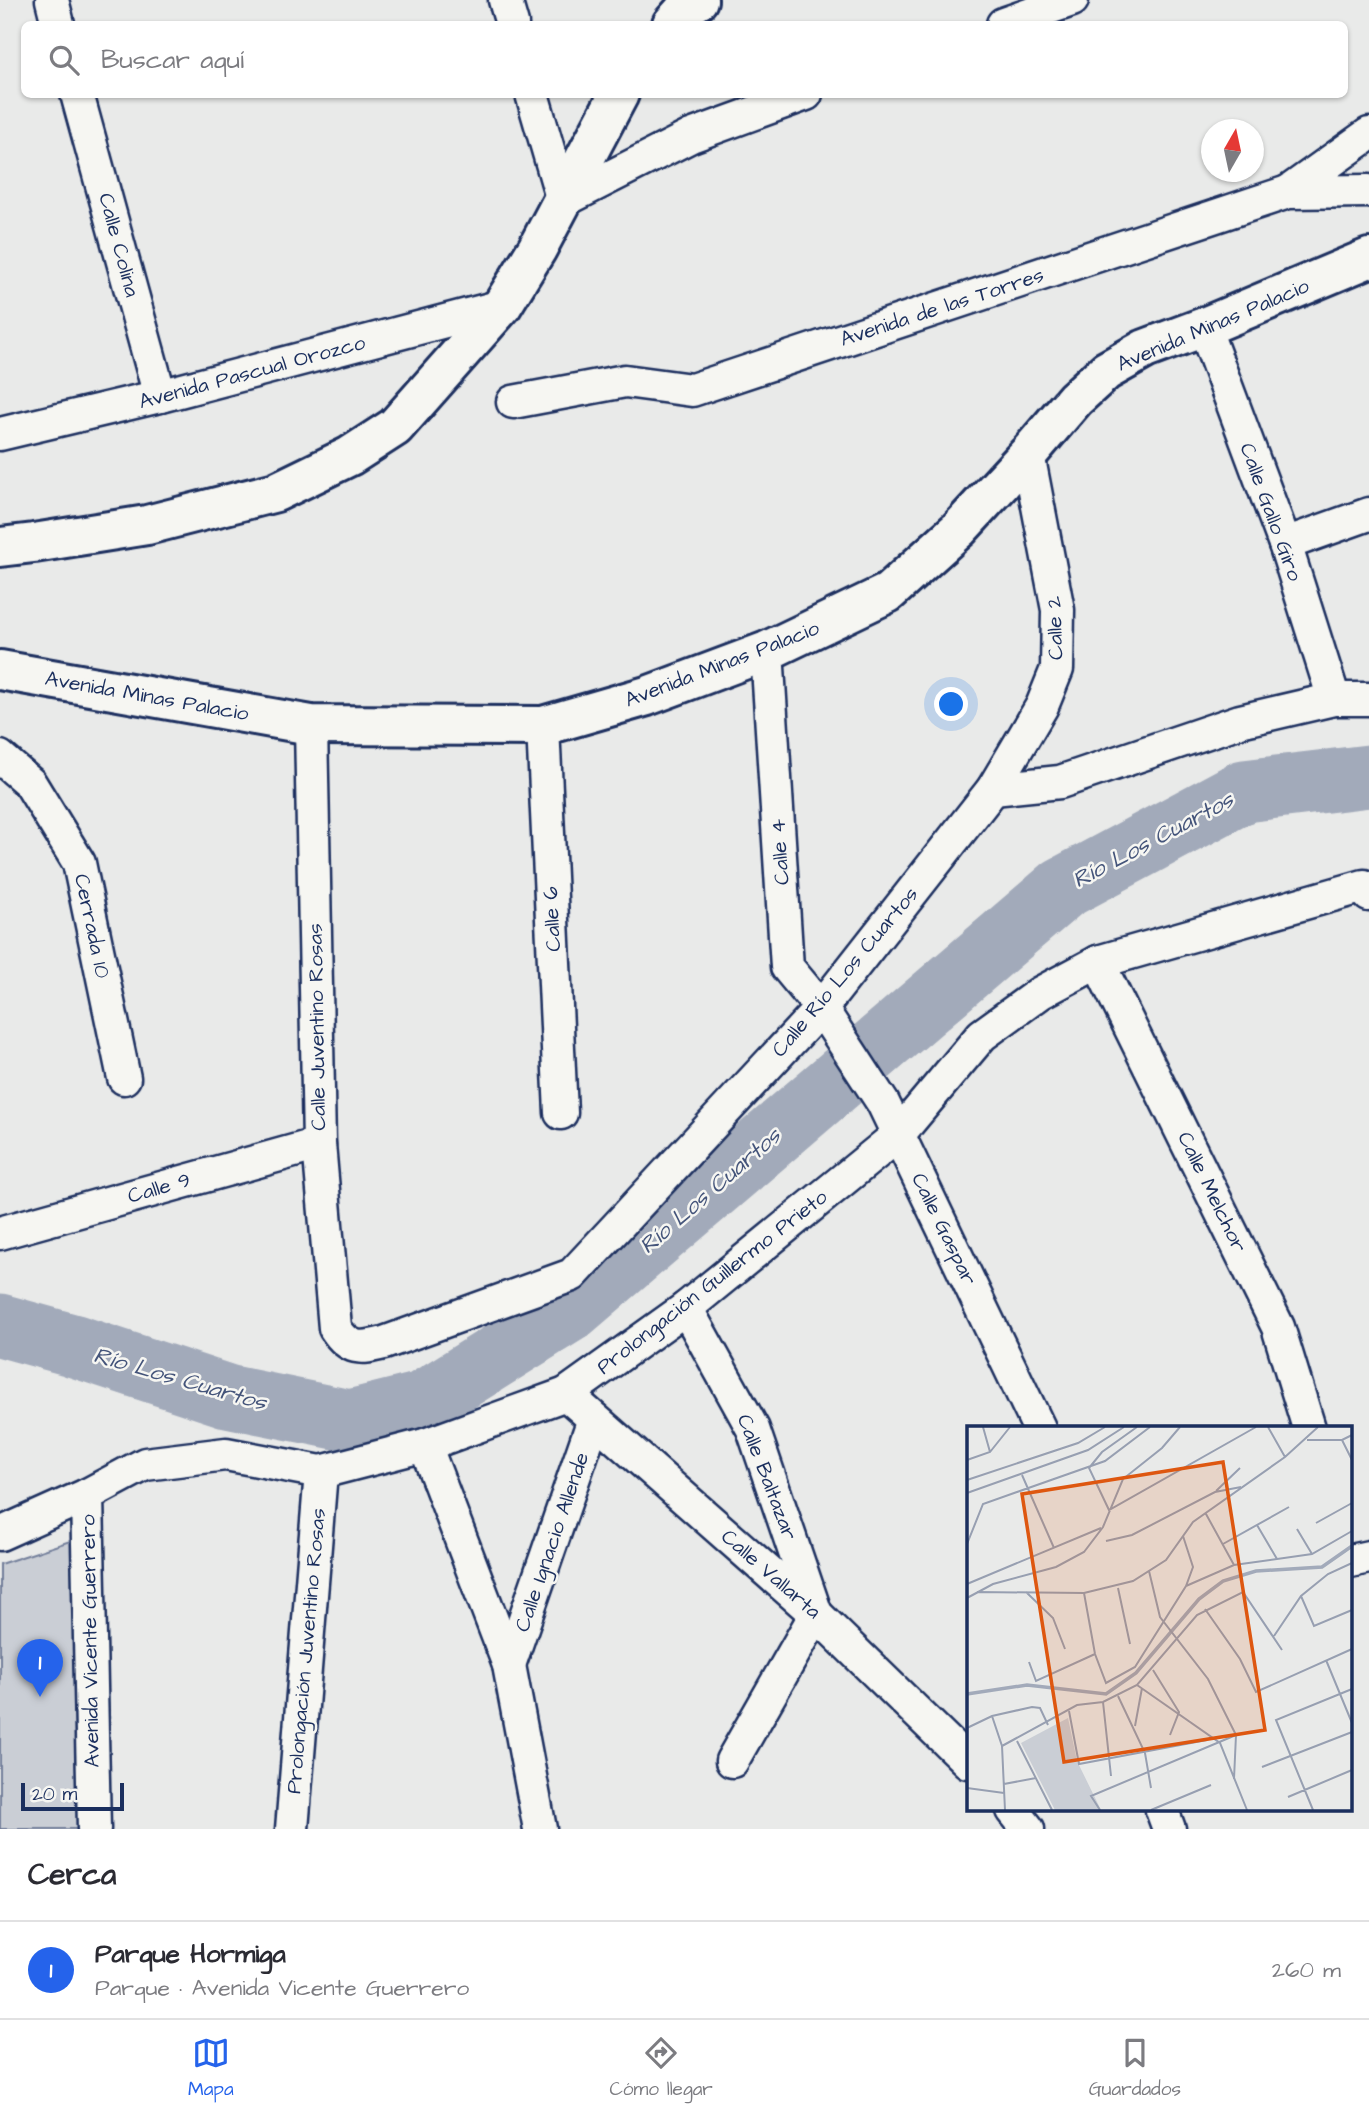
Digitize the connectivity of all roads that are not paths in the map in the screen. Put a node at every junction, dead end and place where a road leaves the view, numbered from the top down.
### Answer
1 (52, 0) edge
2 (505, 0) edge
3 (698, 0) edge
4 (1072, 0) edge
5 (57, 21) edge
6 (511, 21) edge
7 (675, 21) edge
8 (1012, 21) edge
9 (78, 98) edge
10 (533, 98) edge
11 (617, 98) edge
12 (795, 98) edge
13 (1369, 134) edge
14 (1369, 191) edge
15 (1287, 192) junction
16 (563, 201) junction
17 (1369, 258) edge
18 (502, 306) junction
19 (1204, 327) junction
20 (160, 397) junction
21 (513, 402) dead end
22 (0, 434) edge
23 (1028, 454) junction
24 (1369, 514) edge
25 (1285, 544) junction
26 (0, 547) edge
27 (766, 651) junction
28 (0, 670) edge
29 (1334, 699) junction
30 (1369, 699) edge
31 (312, 725) junction
32 (543, 726) junction
33 (0, 758) edge
34 (993, 789) junction
35 (1367, 890) edge
36 (1098, 962) junction
37 (821, 1008) junction
38 (838, 1036) joint
39 (124, 1078) dead end
40 (561, 1113) dead end
41 (898, 1135) junction
42 (319, 1143) junction
43 (0, 1233) edge
44 (686, 1308) junction
45 (335, 1328) joint
46 (566, 1394) junction
47 (594, 1419) junction
48 (1038, 1426) edge
49 (1308, 1426) edge
50 (425, 1445) junction
51 (321, 1472) junction
52 (86, 1495) junction
53 (0, 1534) edge
54 (816, 1614) junction
55 (509, 1665) junction
56 (732, 1760) dead end
57 (967, 1761) edge
58 (1015, 1812) edge
59 (1163, 1812) edge
60 (94, 1829) edge
61 (292, 1829) edge
62 (540, 1829) edge
63 (1028, 1829) edge
64 (1169, 1829) edge

1 - 5 street
2 - 6 street
3 - 7 main road
4 - 8 street
9 - 20 street, Calle Colina
10 - 16 street
11 - 16 main road
12 - 16 street
13 - 15 street
14 - 15 street, Avenida de las Torres
15 - 21 street, Avenida de las Torres
16 - 18 main road
17 - 19 main road, Avenida Minas Palacio
18 - 20 street, Avenida Pascual Orozco
18 - 26 main road
19 - 23 main road, Avenida Minas Palacio
19 - 25 street, Calle Gallo Giro
20 - 22 street, Avenida Pascual Orozco
23 - 27 main road, Avenida Minas Palacio
23 - 34 street, Calle 2
24 - 25 street
25 - 29 street, Calle Gallo Giro
27 - 32 main road, Avenida Minas Palacio
27 - 37 street, Calle 4
28 - 31 main road, Avenida Minas Palacio
29 - 30 street
29 - 34 street
31 - 32 main road, Avenida Minas Palacio
31 - 42 street, Calle Juventino Rosas
32 - 40 street, Calle 6
33 - 39 street, Cerrada 10
34 - 37 street, Calle Río Los Cuartos
35 - 36 street, Prolongación Guillermo Prieto
36 - 41 street, Prolongación Guillermo Prieto
36 - 49 street, Calle Melchor
37 - 38 street, Calle 4
37 - 45 street, Calle Río Los Cuartos
38 - 41 street, Calle Gaspar
41 - 44 street, Prolongación Guillermo Prieto
41 - 48 street, Calle Gaspar
42 - 43 street, Calle 9
42 - 45 street, Calle Juventino Rosas
44 - 46 street, Prolongación Guillermo Prieto
44 - 54 street, Calle Baltazar
46 - 47 street, Calle Vallarta
46 - 50 street, Prolongación Guillermo Prieto
47 - 54 street, Calle Vallarta
47 - 55 street, Calle Ignacio Allende
50 - 51 street, Prolongación Guillermo Prieto
50 - 55 street, Calle Ignacio Allende
51 - 52 street, Prolongación Guillermo Prieto
51 - 61 street, Prolongación Juventino Rosas
52 - 53 street, Prolongación Guillermo Prieto
52 - 60 street, Avenida Vicente Guerrero
54 - 56 street
54 - 57 street, Calle Vallarta
55 - 62 street, Calle Ignacio Allende
58 - 63 street
59 - 64 street

